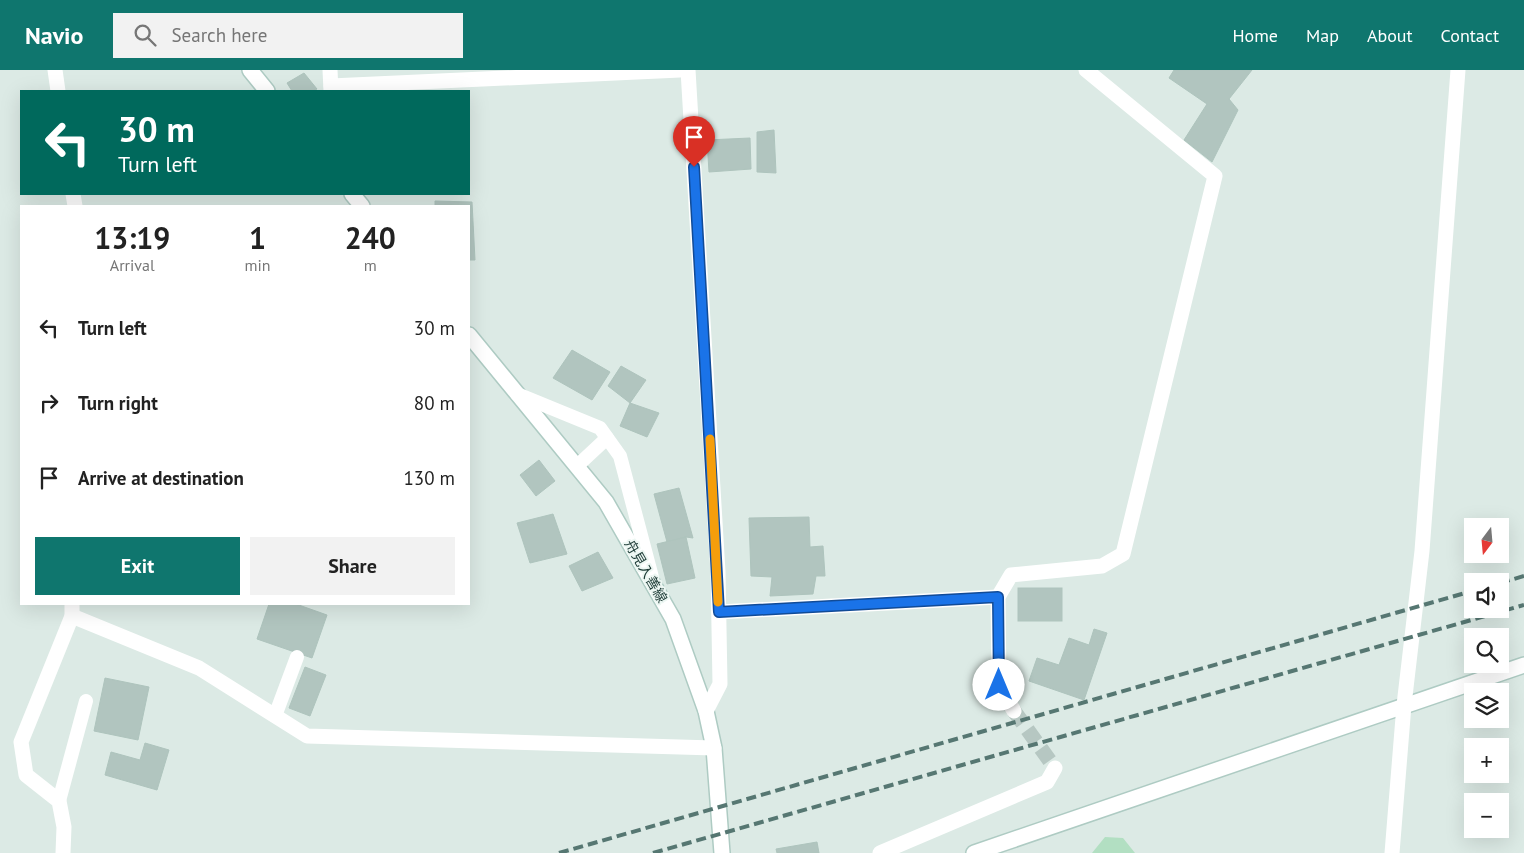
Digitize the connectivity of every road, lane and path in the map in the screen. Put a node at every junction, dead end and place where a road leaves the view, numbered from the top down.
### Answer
1 (56, 70) edge
2 (250, 70) edge
3 (330, 70) edge
4 (680, 70) edge
5 (688, 70) edge
6 (1086, 70) edge
7 (1458, 70) edge
8 (331, 88) edge
9 (58, 90) edge
10 (266, 90) edge
11 (353, 195) edge
12 (361, 205) edge
13 (470, 336) edge
14 (517, 394) junction
15 (607, 438) junction
16 (577, 466) junction
17 (655, 588) junction
18 (998, 597) junction
19 (72, 610) edge
20 (719, 612) junction
21 (297, 657) dead end
22 (1524, 665) edge
23 (86, 701) dead end
24 (1404, 705) junction
25 (706, 711) junction
26 (1014, 711) tunnel mouth
27 (276, 716) junction
28 (714, 748) junction
29 (1055, 768) dead end
30 (59, 801) junction
31 (63, 853) edge
32 (722, 853) edge
33 (880, 853) edge
34 (974, 853) edge
35 (1392, 853) edge

1 - 9 street
2 - 10 street
3 - 8 street
4 - 8 street
5 - 20 street
6 - 18 street
7 - 24 street
11 - 12 street
13 - 14 street, 舟見入善線
14 - 15 lane
14 - 16 street, 舟見入善線
15 - 16 lane
15 - 17 lane
16 - 17 street, 舟見入善線
17 - 25 street, 舟見入善線
18 - 20 street
18 - 26 street
19 - 27 street
19 - 30 street
20 - 25 street
21 - 27 lane
22 - 24 street
23 - 30 lane
24 - 34 street
24 - 35 street
25 - 28 street, 舟見入善線
27 - 28 street
28 - 32 street, 舟見入善線
29 - 33 street
30 - 31 street

